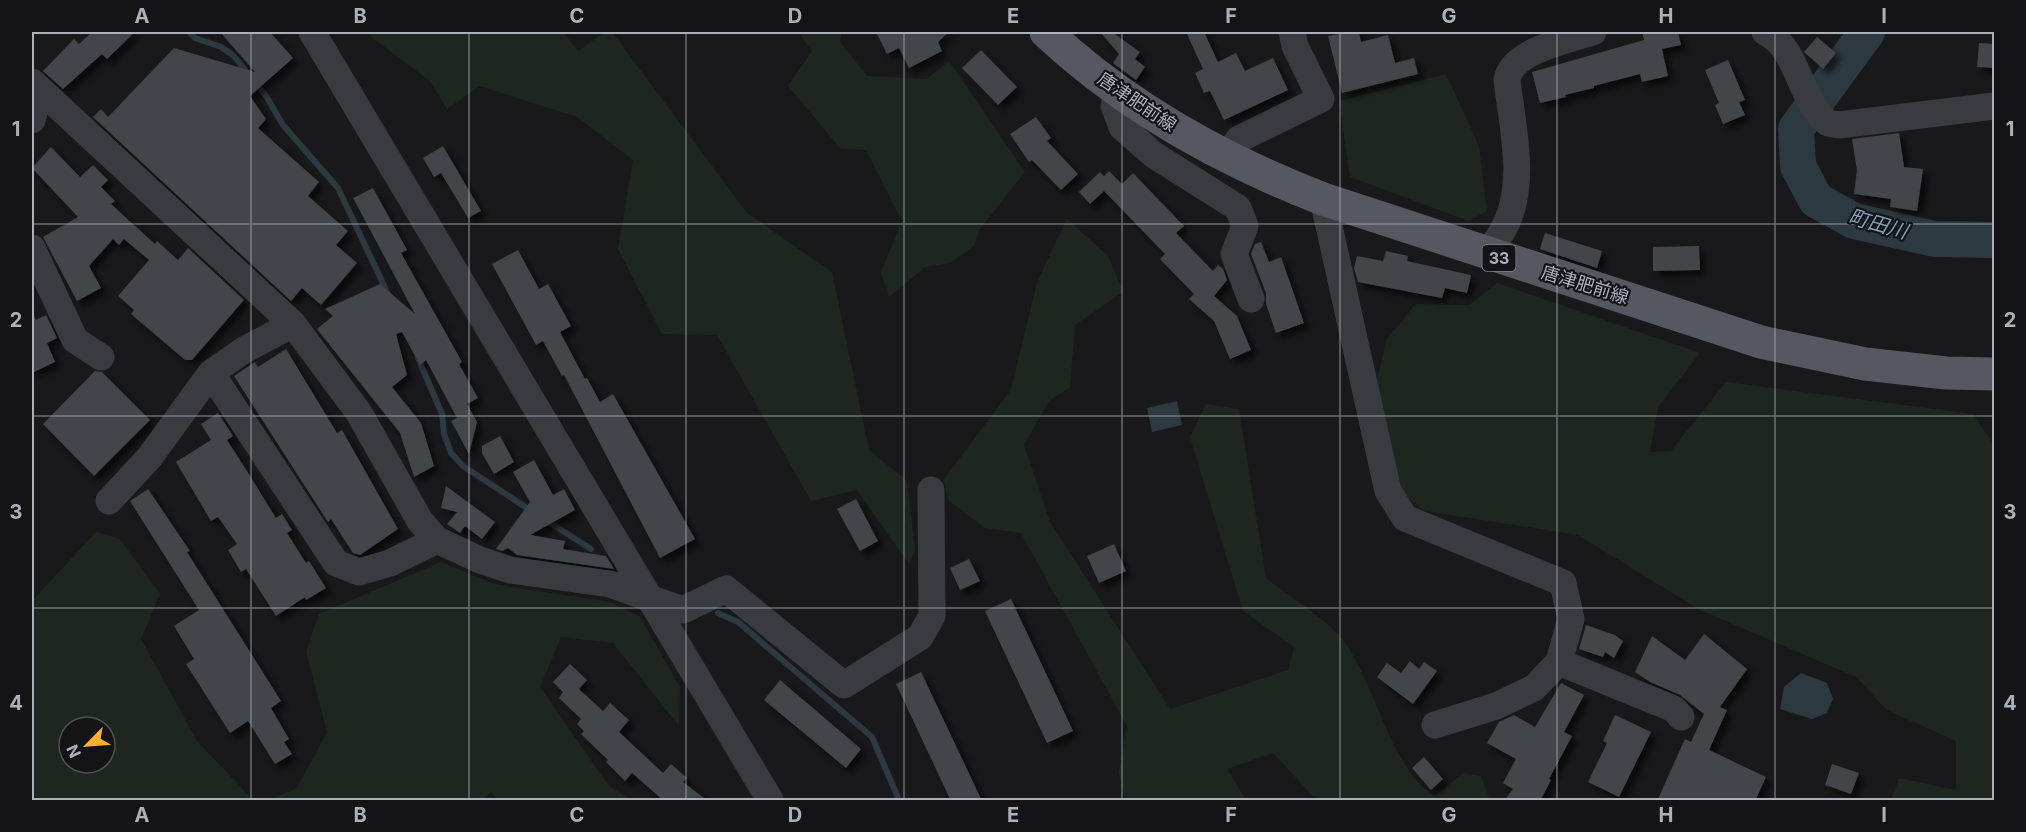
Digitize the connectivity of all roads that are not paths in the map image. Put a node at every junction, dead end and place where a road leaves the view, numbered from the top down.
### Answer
1 (312, 32) edge
2 (1046, 32) edge
3 (1293, 32) edge
4 (1593, 32) edge
5 (1765, 32) edge
6 (36, 86) edge
7 (1118, 91) junction
8 (1995, 106) edge
9 (32, 120) edge
10 (1226, 157) junction
11 (1323, 199) junction
12 (32, 248) edge
13 (1488, 254) junction
14 (1251, 300) dead end
15 (293, 324) junction
16 (101, 357) dead end
17 (211, 373) junction
18 (1995, 374) edge
19 (931, 490) dead end
20 (109, 501) dead end
21 (437, 540) junction
22 (650, 599) junction
23 (1559, 662) junction
24 (1682, 717) dead end
25 (1435, 725) dead end
26 (770, 801) edge

1 - 22 street
2 - 7 main road, 唐津肥前線 / 33
3 - 10 street
4 - 13 street
5 - 8 street
6 - 9 street
6 - 15 street
7 - 10 main road, 唐津肥前線 / 33
7 - 14 street
10 - 11 main road, 唐津肥前線 / 33
11 - 13 main road, 唐津肥前線 / 33
11 - 23 street
12 - 16 street
13 - 18 main road, 唐津肥前線 / 33
15 - 17 street
15 - 21 street
17 - 20 street
17 - 21 street
19 - 22 street
21 - 22 street
22 - 26 street
23 - 24 street
23 - 25 street

